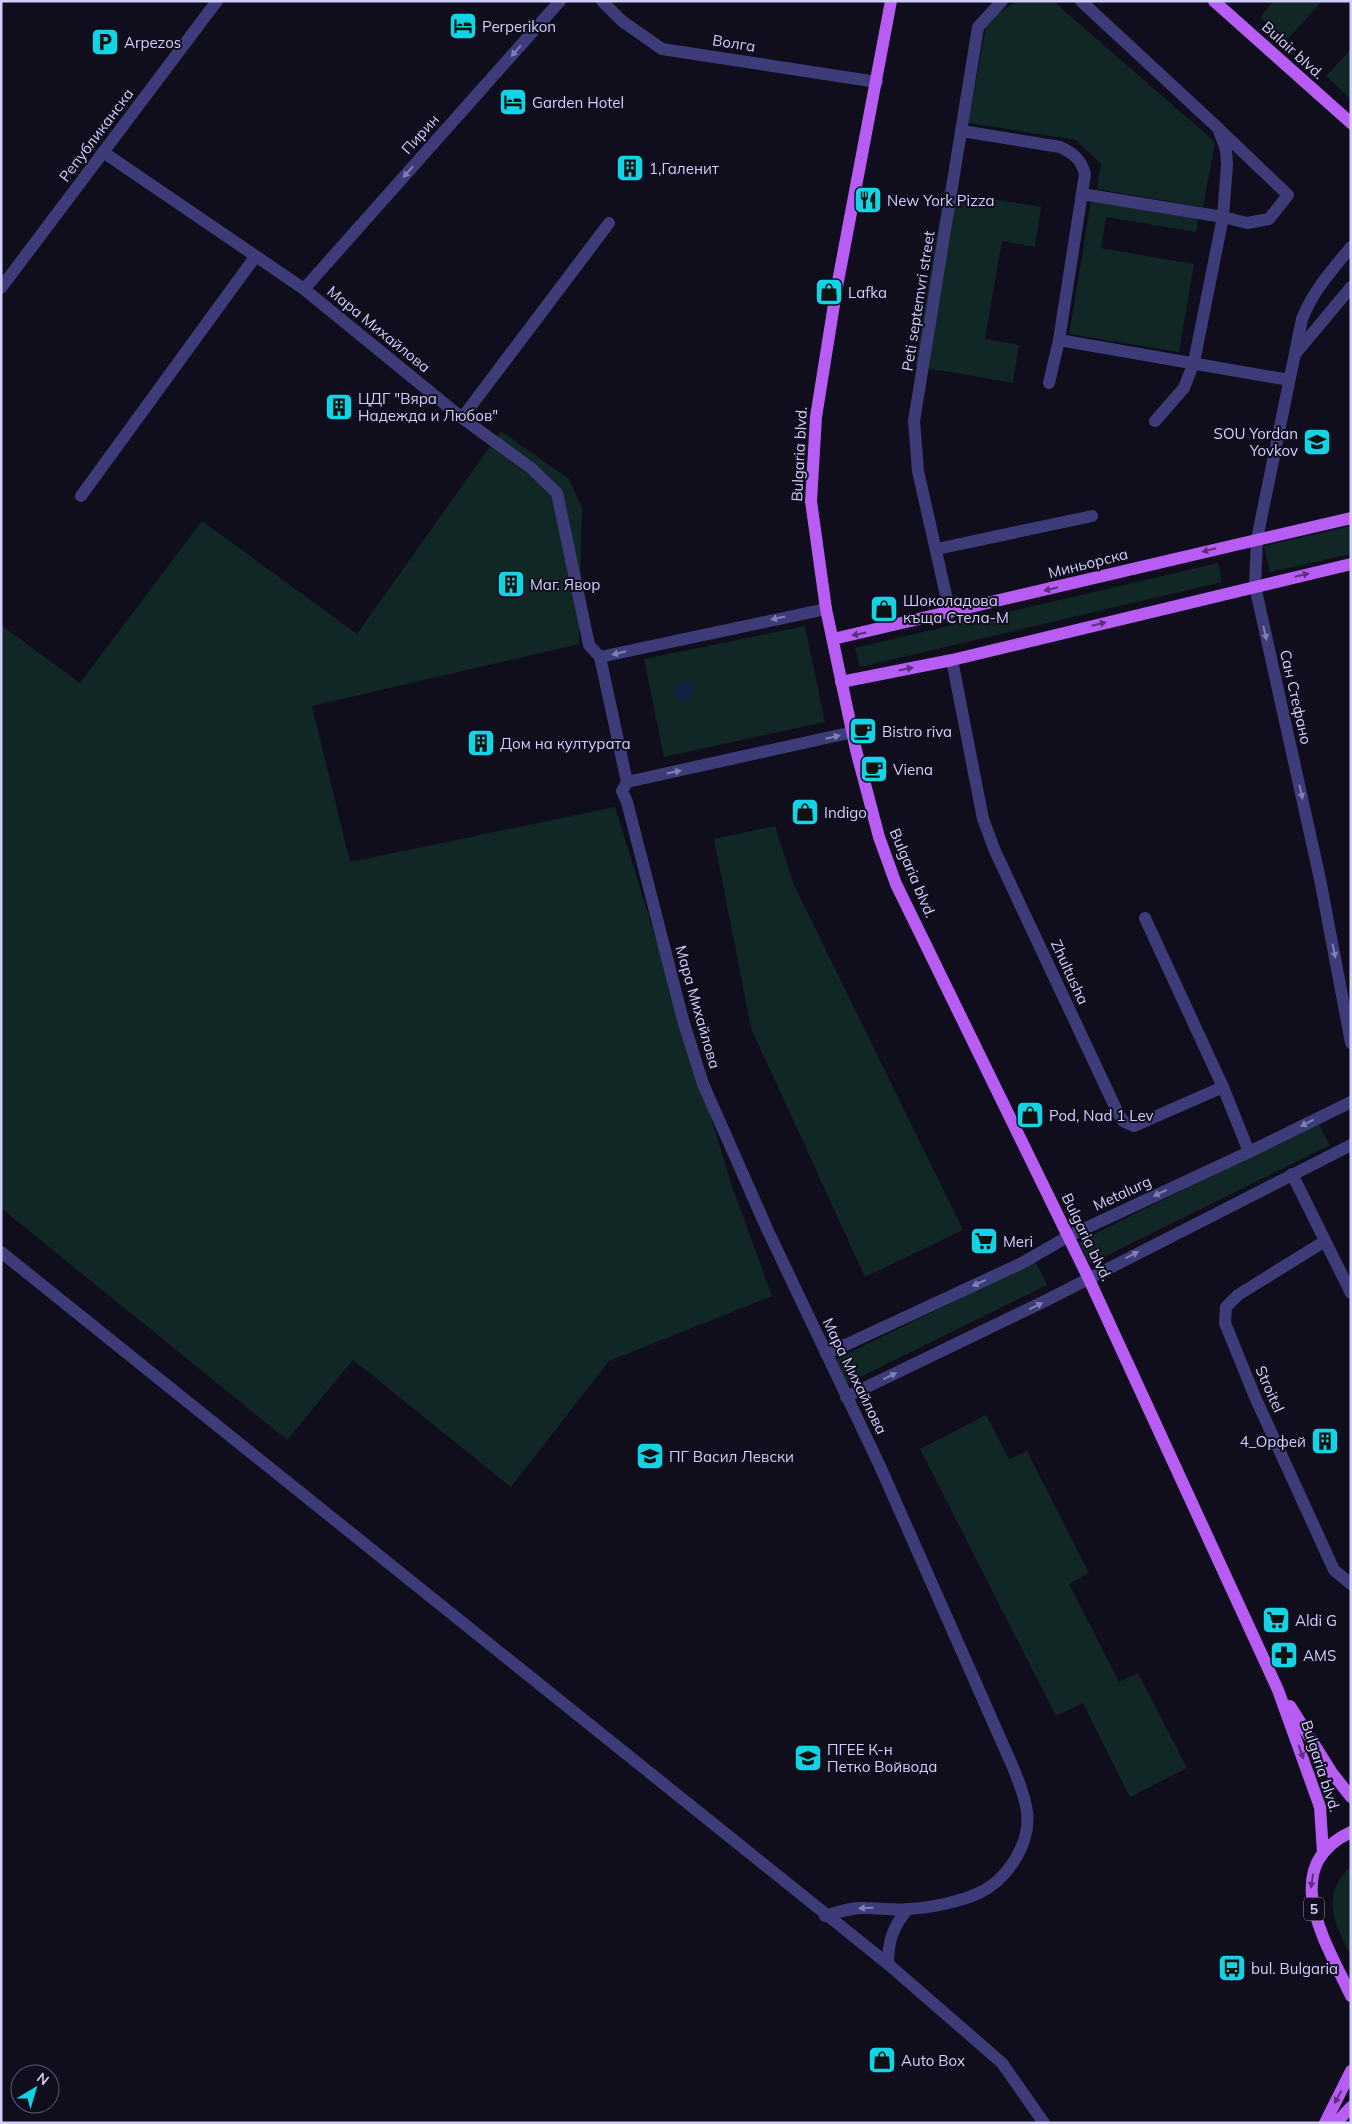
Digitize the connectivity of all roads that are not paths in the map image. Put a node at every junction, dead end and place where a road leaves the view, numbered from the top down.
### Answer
1 (217, 1) edge
2 (560, 1) edge
3 (602, 1) edge
4 (891, 1) edge
5 (1002, 1) edge
6 (1082, 1) edge
7 (1214, 1) edge
8 (877, 82) junction
9 (1351, 123) edge
10 (1218, 128) junction
11 (962, 131) junction
12 (103, 152) junction
13 (1082, 194) junction
14 (1223, 217) junction
15 (609, 223) dead end
16 (1351, 247) edge
17 (255, 258) junction
18 (1351, 287) edge
19 (1, 288) edge
20 (304, 289) junction
21 (1059, 340) junction
22 (1293, 357) junction
23 (1194, 362) junction
24 (1289, 380) junction
25 (1049, 383) dead end
26 (462, 418) junction
27 (1155, 421) dead end
28 (81, 496) dead end
29 (1092, 516) dead end
30 (1351, 518) edge
31 (1257, 539) junction
32 (937, 549) junction
33 (1351, 564) edge
34 (1255, 586) junction
35 (826, 608) junction
36 (950, 613) junction
37 (833, 639) junction
38 (600, 657) junction
39 (952, 660) junction
40 (842, 682) junction
41 (853, 732) junction
42 (627, 782) junction
43 (1145, 918) dead end
44 (1351, 1043) edge
45 (1223, 1087) junction
46 (1351, 1102) edge
47 (1351, 1145) edge
48 (1249, 1152) junction
49 (1292, 1174) junction
50 (1069, 1236) junction
51 (1325, 1241) junction
52 (1, 1252) edge
53 (1088, 1277) junction
54 (1351, 1293) edge
55 (826, 1354) junction
56 (846, 1397) junction
57 (1351, 1584) edge
58 (1278, 1690) junction
59 (1351, 1797) edge
60 (1351, 1832) edge
61 (1323, 1853) junction
62 (908, 1910) junction
63 (825, 1916) junction
64 (888, 1964) junction
65 (1351, 1996) edge
66 (1351, 2071) edge
67 (1351, 2107) edge
68 (1044, 2123) edge
69 (1324, 2123) edge
70 (1336, 2123) edge

1 - 12 street, Републиканска
2 -> 20 street, Пирин
3 - 8 street, Волга
4 - 8 main road, Bulgaria blvd.
5 - 11 street, Peti septemvri street
6 - 10 street
7 - 9 main road, Bulair blvd.
8 - 35 main road, Bulgaria blvd.
10 - 14 street
10 - 14 street
11 - 13 street
11 - 32 street, Peti septemvri street
12 - 17 street, Мара Михайлова
12 - 19 street, Републиканска
13 - 14 street
13 - 21 street
14 - 23 street
15 - 26 street
16 - 22 street, Сан Стефано
17 - 20 street, Мара Михайлова
17 - 28 street
18 - 22 street, Сан Стефано
20 - 26 street, Мара Михайлова
21 - 23 street
21 - 25 street
22 - 24 street, Сан Стефано
23 - 24 street
23 - 27 street
24 - 31 street, Сан Стефано
26 - 38 street, Мара Михайлова
29 - 32 street
30 - 31 main road, Миньорска
31 - 34 street, Сан Стефано
31 -> 36 main road, Миньорска
32 - 36 street, Peti septemvri street
34 -> 33 main road
39 -> 34 main road
34 -> 44 street, Сан Стефано
35 - 37 main road, Bulgaria blvd.
35 -> 38 street
36 -> 37 main road, Миньорска
37 - 40 main road, Bulgaria blvd.
38 - 42 street, Мара Михайлова
40 -> 39 main road
39 - 45 street, Zhultusha
40 - 41 main road, Bulgaria blvd.
42 -> 41 street
41 - 50 main road, Bulgaria blvd.
42 - 55 street, Мара Михайлова
43 - 45 street
45 - 48 street
46 -> 48 street, Metalurg
47 - 49 street
48 -> 50 street, Metalurg
49 - 51 street
53 -> 49 street
50 - 53 main road, Bulgaria blvd.
50 -> 55 street, Metalurg
51 - 54 street
51 - 57 street, Stroitel
52 - 63 street
56 -> 53 street
53 - 58 main road, Bulgaria blvd.
55 - 56 street, Мара Михайлова
56 - 62 street, Мара Михайлова
58 - 59 main road, Bulgaria blvd.
58 -> 61 main road, Bulgaria blvd.
60 - 61 main road, 5
61 -> 65 main road, 5
62 -> 63 street, Мара Михайлова
62 - 64 street
63 - 64 street
64 - 68 street
66 -> 69 main road
67 - 70 main road

